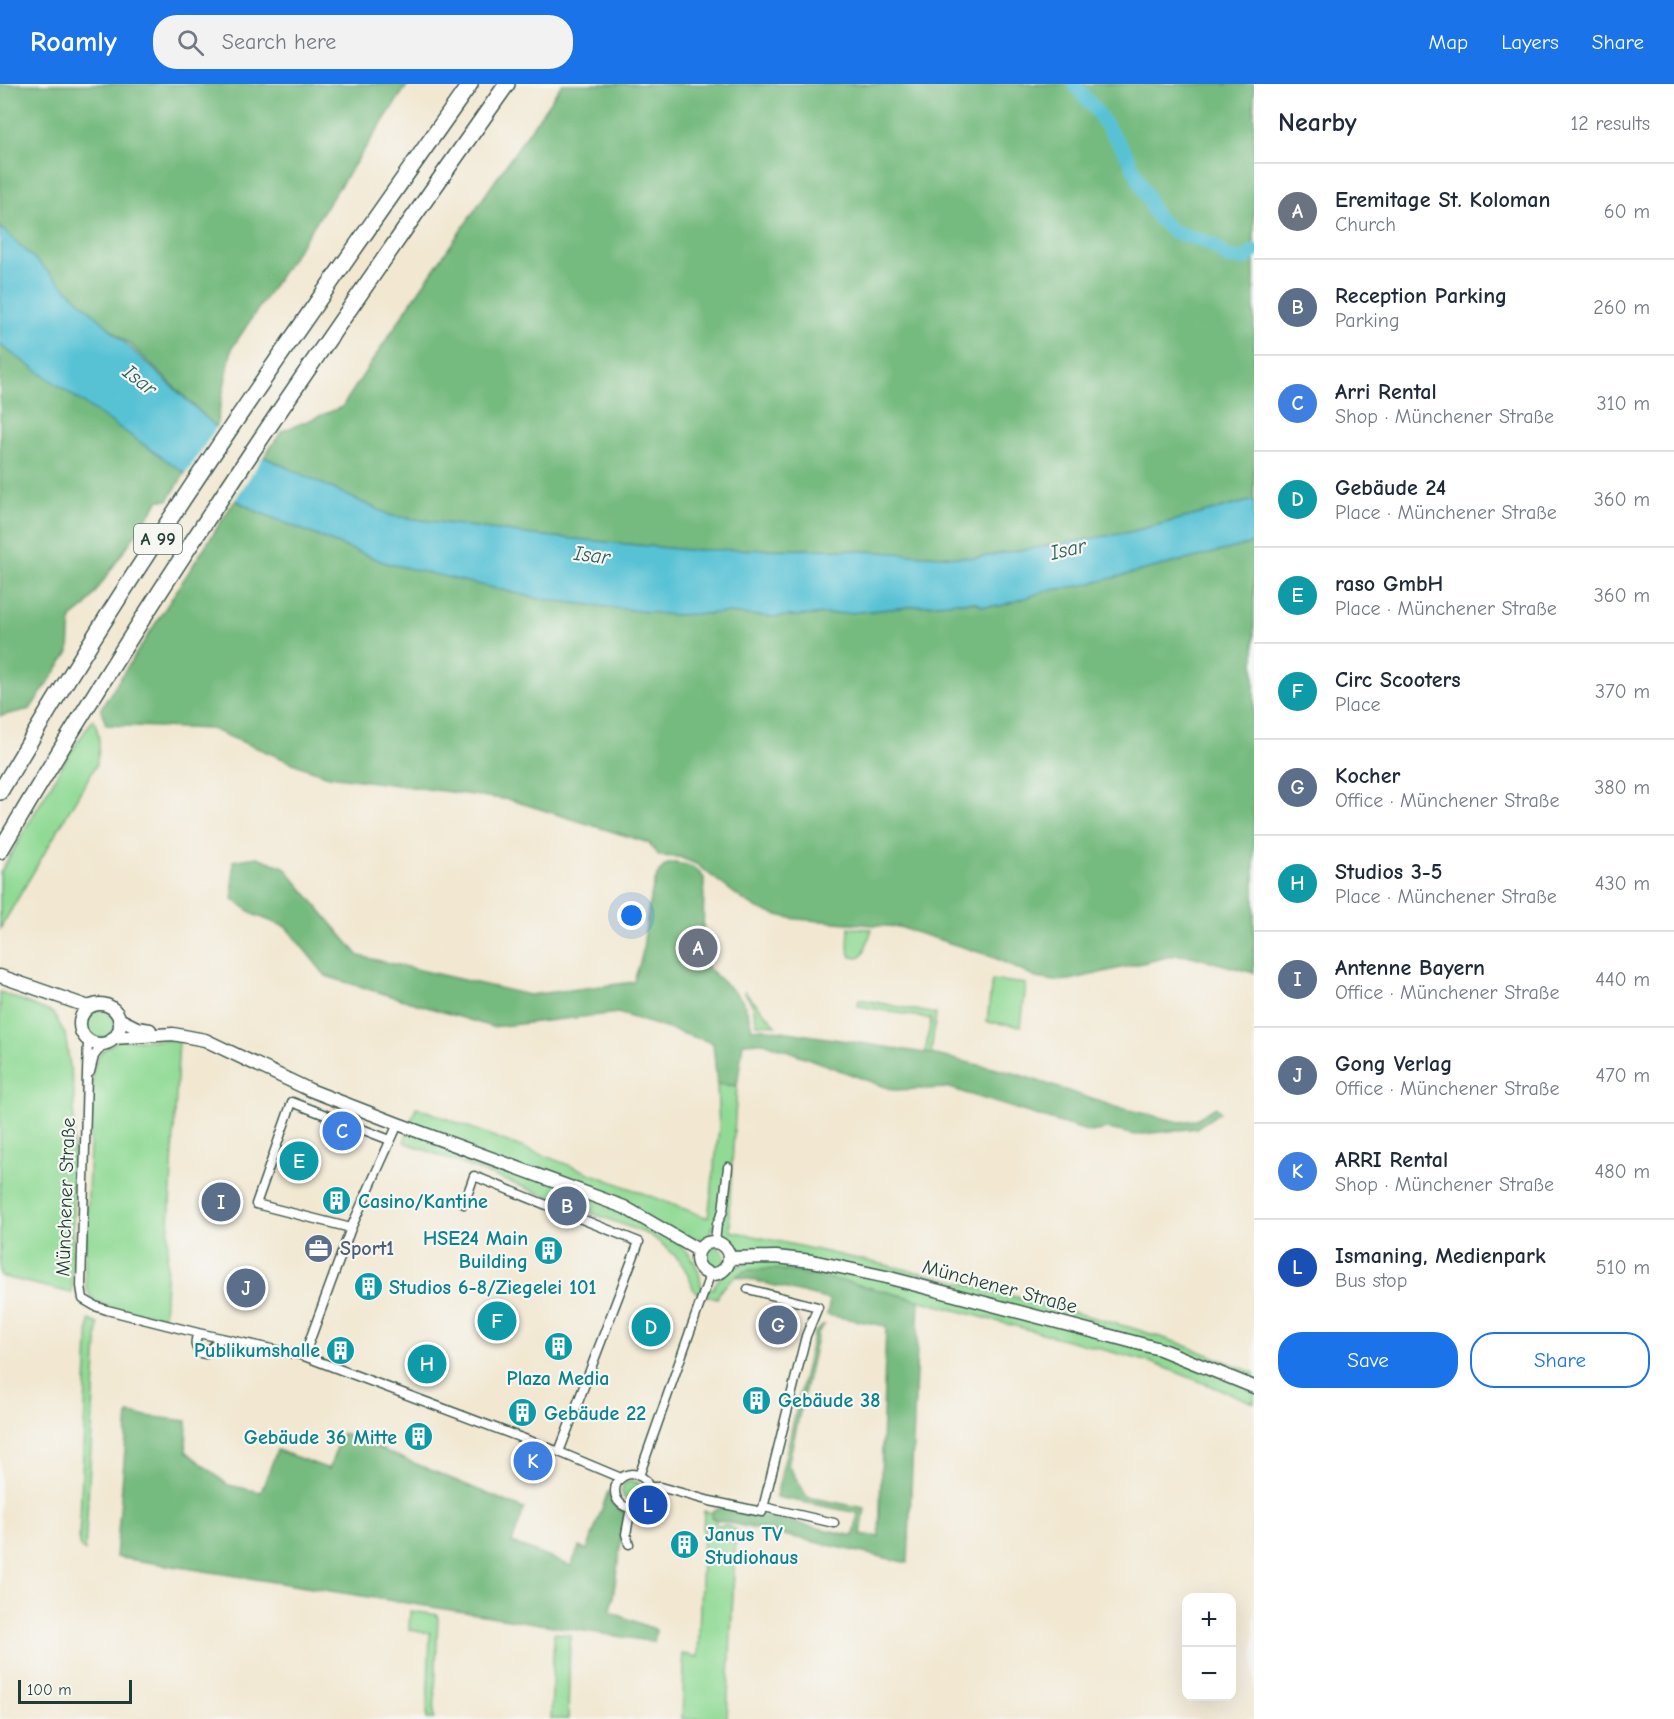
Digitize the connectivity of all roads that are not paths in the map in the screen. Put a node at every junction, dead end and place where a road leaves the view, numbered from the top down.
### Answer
1 (470, 84) edge
2 (507, 84) edge
3 (0, 792) edge
4 (0, 851) edge
5 (0, 976) edge
6 (55, 996) junction
7 (89, 1007) junction
8 (118, 1019) junction
9 (80, 1024) junction
10 (166, 1034) junction
11 (88, 1040) junction
12 (108, 1041) junction
13 (88, 1084) junction
14 (398, 1124) junction
15 (390, 1140) junction
16 (728, 1167) dead end
17 (464, 1204) dead end
18 (351, 1228) junction
19 (715, 1242) junction
20 (698, 1250) junction
21 (729, 1258) junction
22 (710, 1275) junction
23 (748, 1289) dead end
24 (198, 1333) junction
25 (221, 1338) junction
26 (304, 1356) junction
27 (1254, 1387) edge
28 (559, 1452) junction
29 (639, 1476) junction
30 (621, 1478) junction
31 (648, 1486) junction
32 (764, 1507) junction
33 (631, 1508) junction
34 (834, 1523) dead end
35 (629, 1544) dead end

1 - 3 highway, A 99
2 - 4 highway, A 99
5 - 6 main road
6 - 7 main road
6 - 9 main road
7 - 8 main road
7 - 9 main road
8 - 10 main road
8 - 12 main road
9 - 11 main road
10 - 12 main road
10 - 14 main road
11 - 12 main road
11 - 13 street, Münchener Straße
12 - 13 street, Münchener Straße
13 - 24 street, Münchener Straße
14 - 15 street
14 - 20 main road
15 - 18 street
15 - 18 street
16 - 19 street
17 - 28 street
18 - 26 street
19 - 20 main road
19 - 21 main road
20 - 22 main road
21 - 22 main road
21 - 27 main road, Münchener Straße
22 - 29 street
23 - 32 street
24 - 25 street, Münchener Straße
24 - 25 street
25 - 26 street, Münchener Straße
26 - 28 street, Münchener Straße
28 - 30 street, Münchener Straße
29 - 30 street, Münchener Straße
29 - 31 street
30 - 33 street
31 - 32 street
31 - 33 street
32 - 34 street
33 - 35 street

